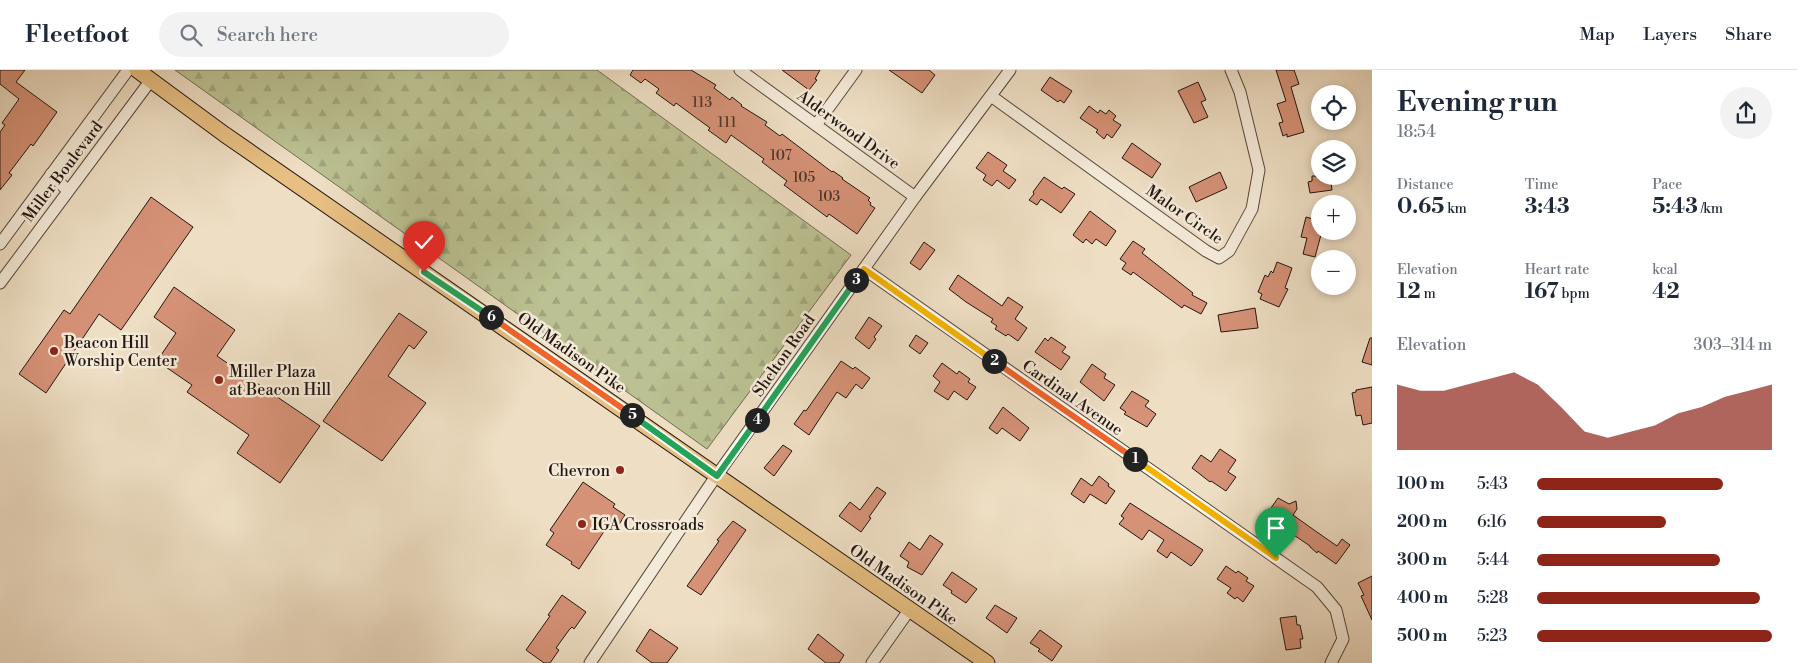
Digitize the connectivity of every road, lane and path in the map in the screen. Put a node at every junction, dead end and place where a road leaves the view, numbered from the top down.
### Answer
1 (128, 70) edge
2 (137, 70) edge
3 (740, 70) edge
4 (856, 70) edge
5 (1010, 70) edge
6 (1231, 70) edge
7 (151, 80) junction
8 (991, 96) junction
9 (816, 125) junction
10 (51, 174) junction
11 (68, 191) junction
12 (916, 197) junction
13 (0, 244) edge
14 (864, 269) junction
15 (0, 283) edge
16 (717, 476) junction
17 (910, 609) junction
18 (590, 663) edge
19 (872, 663) edge
20 (988, 663) edge
21 (1331, 663) edge

1 - 10 street, Miller Boulevard
2 - 7 main road, Old Madison Pike
3 - 9 street, Alderwood Drive
4 - 9 street
5 - 8 street, Shelton Road
6 - 8 street, Malor Circle
7 - 11 street, Miller Boulevard
7 - 16 main road, Old Madison Pike
8 - 12 street, Shelton Road
9 - 12 street, Alderwood Drive
10 - 11 street
10 - 13 street, Miller Boulevard
11 - 15 street, Miller Boulevard
12 - 14 street, Shelton Road
14 - 16 street, Shelton Road
14 - 21 street, Cardinal Avenue
16 - 17 main road, Old Madison Pike
16 - 18 street, Shelton Road
17 - 19 street
17 - 20 main road, Old Madison Pike

